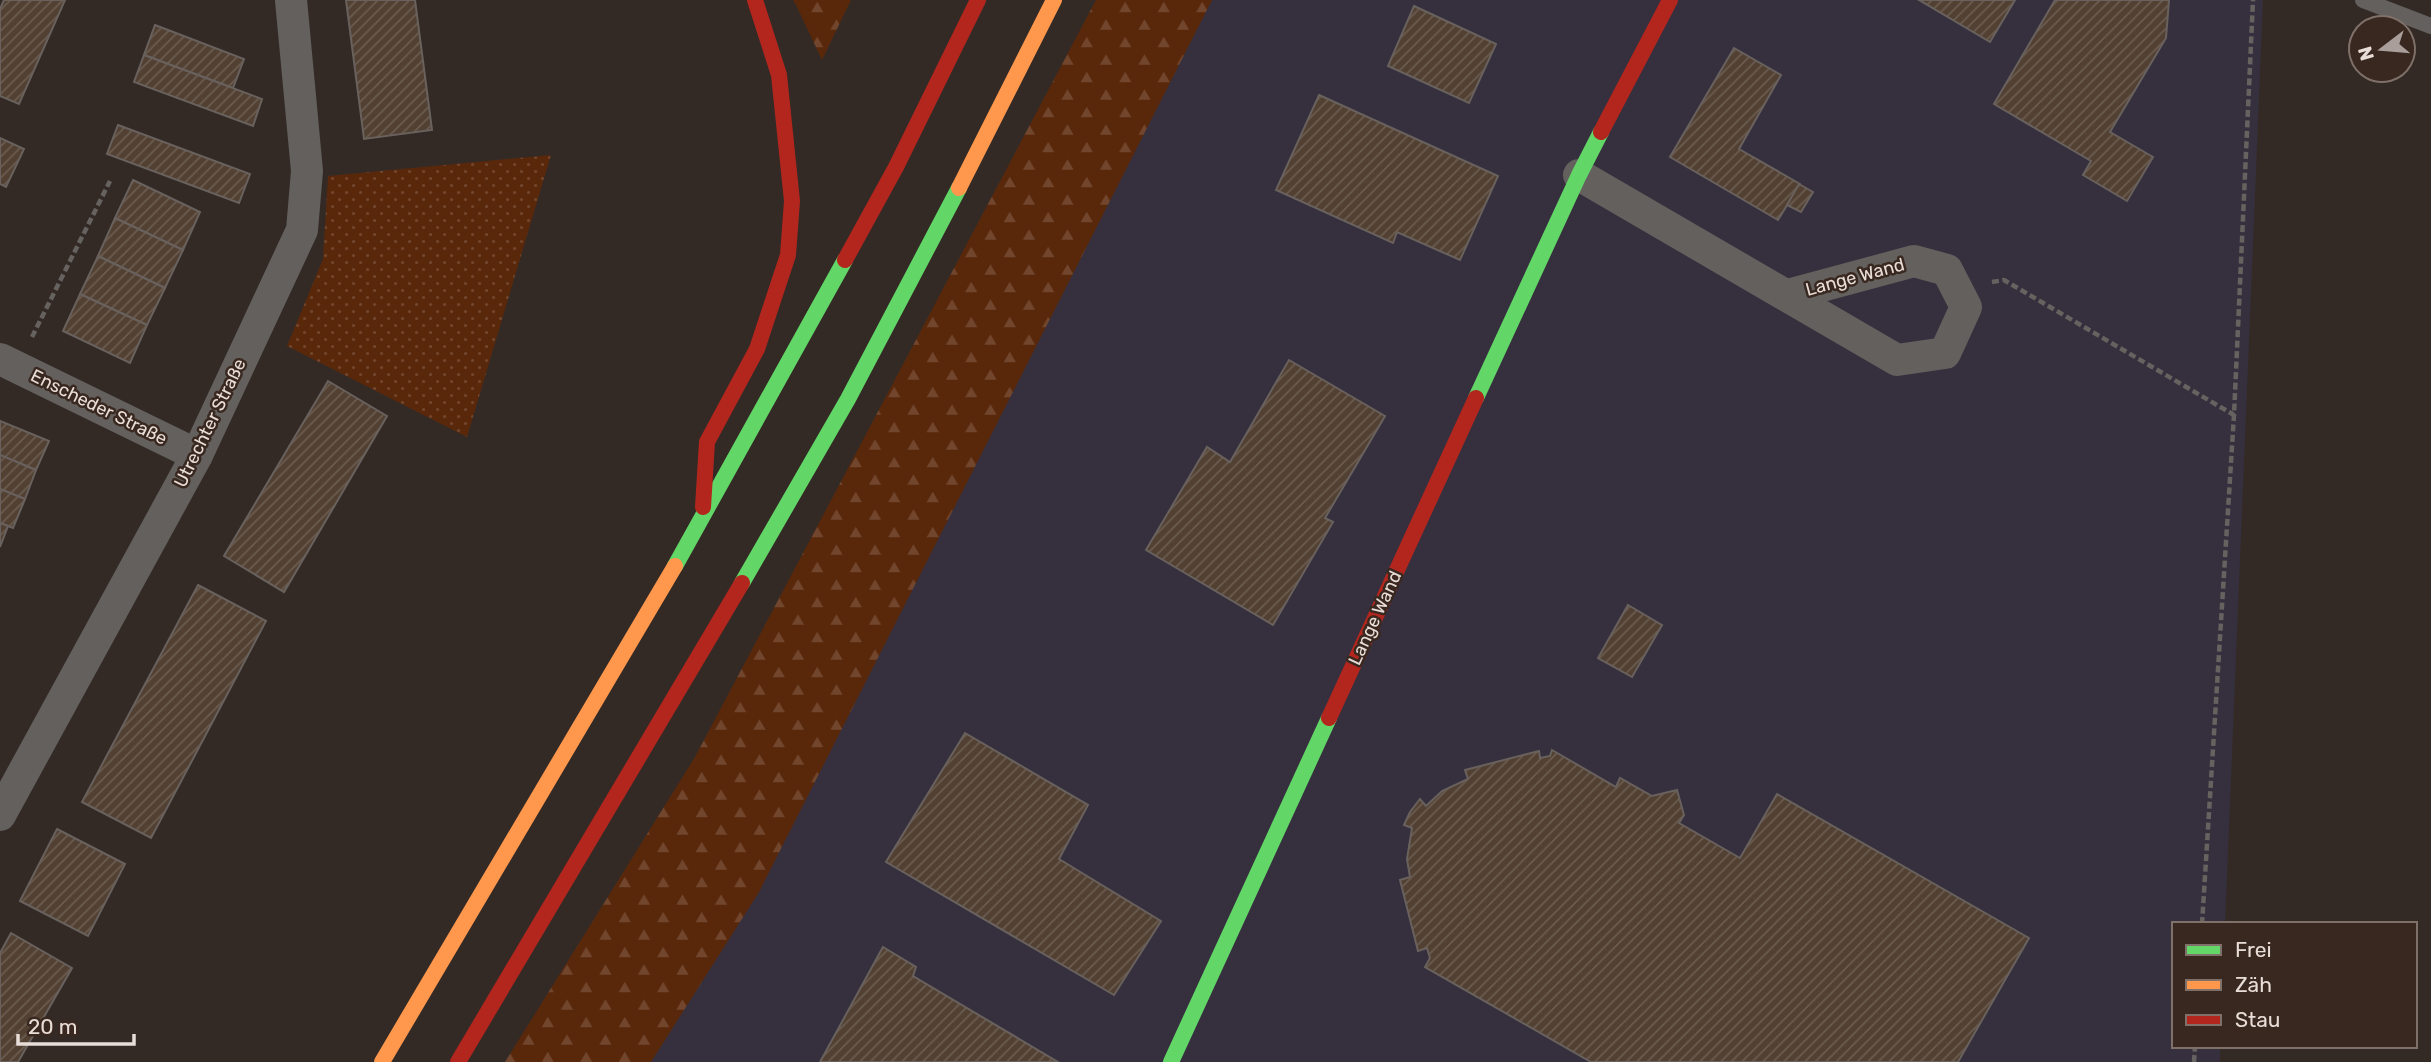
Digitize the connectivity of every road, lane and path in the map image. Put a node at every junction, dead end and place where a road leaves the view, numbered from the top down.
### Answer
1 (291, 0) edge
2 (755, 0) edge
3 (978, 0) edge
4 (1054, 0) edge
5 (1670, 0) edge
6 (2253, 0) edge
7 (2363, 0) edge
8 (2431, 26) edge
9 (1579, 175) junction
10 (110, 181) dead end
11 (1956, 288) junction
12 (1788, 295) junction
13 (8, 363) edge
14 (2234, 415) junction
15 (197, 455) junction
16 (702, 519) junction
17 (0, 815) edge
18 (2202, 922) edge
19 (382, 1062) edge
20 (458, 1062) edge
21 (1171, 1062) edge

1 - 15 street, Utrechter Straße
2 - 16 main road
3 - 16 main road
4 - 20 main road
5 - 9 main road, Lange Wand
6 - 14 path
7 - 8 lane
9 - 12 street, Lange Wand
9 - 21 main road, Lange Wand
10 - 13 path
11 - 12 street, Lange Wand
11 - 12 street, Lange Wand
11 - 14 path
13 - 15 street, Enscheder Straße
14 - 18 path
15 - 17 street, Utrechter Straße
16 - 19 main road

